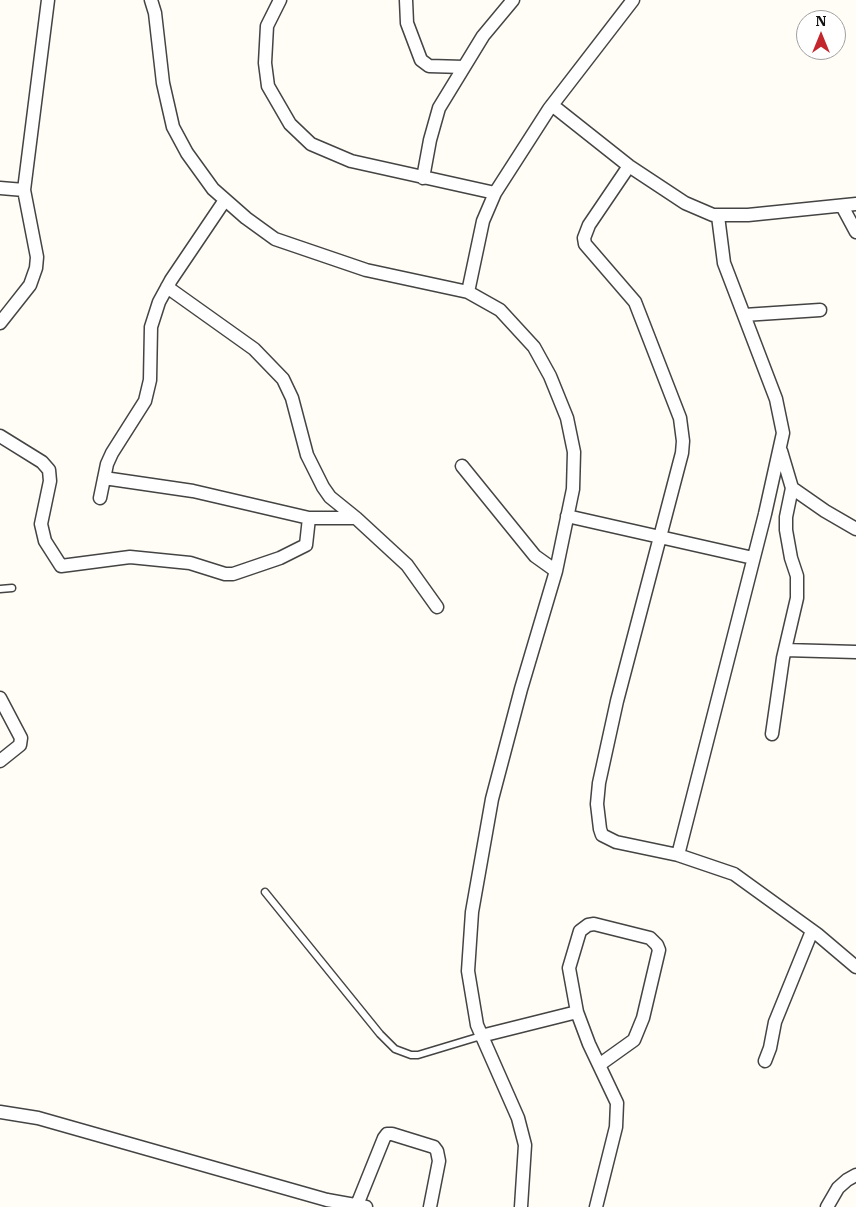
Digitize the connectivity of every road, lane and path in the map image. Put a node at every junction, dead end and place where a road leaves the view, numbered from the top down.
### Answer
1 (48, 0) edge
2 (150, 0) edge
3 (280, 0) edge
4 (406, 0) edge
5 (513, 0) edge
6 (633, 0) edge
7 (464, 67) junction
8 (552, 105) junction
9 (629, 166) junction
10 (423, 178) junction
11 (0, 188) edge
12 (24, 190) junction
13 (495, 194) junction
14 (225, 200) junction
15 (856, 204) edge
16 (842, 206) junction
17 (718, 216) junction
18 (856, 232) edge
19 (167, 287) junction
20 (468, 292) junction
21 (820, 310) dead end
22 (744, 315) junction
23 (0, 324) edge
24 (0, 436) edge
25 (780, 449) junction
26 (462, 466) dead end
27 (104, 478) junction
28 (792, 488) junction
29 (100, 498) dead end
30 (568, 516) junction
31 (309, 518) junction
32 (356, 518) junction
33 (856, 529) edge
34 (660, 537) junction
35 (753, 558) junction
36 (556, 571) junction
37 (12, 588) dead end
38 (0, 589) edge
39 (437, 607) dead end
40 (785, 650) junction
41 (856, 652) edge
42 (0, 698) edge
43 (772, 734) dead end
44 (0, 761) edge
45 (678, 855) junction
46 (264, 892) dead end
47 (812, 930) junction
48 (856, 967) edge
49 (576, 1012) junction
50 (481, 1036) junction
51 (765, 1061) dead end
52 (599, 1065) junction
53 (0, 1112) edge
54 (856, 1175) edge
55 (361, 1206) edge
56 (430, 1207) edge
57 (521, 1207) edge
58 (596, 1207) edge
59 (827, 1207) edge

1 - 12 street
2 - 14 street
3 - 10 street
4 - 7 street
5 - 7 street
6 - 8 street
7 - 10 street
8 - 9 street
8 - 13 street
9 - 17 street
9 - 34 street
10 - 13 street
11 - 12 street
12 - 23 street
13 - 20 street
14 - 19 street
14 - 20 street
15 - 16 street
16 - 17 street
16 - 18 street
17 - 22 street
19 - 27 street
19 - 32 street
20 - 30 street
21 - 22 street
22 - 25 street
24 - 31 street
25 - 28 street
25 - 35 street
26 - 36 street
27 - 29 street
27 - 31 street
28 - 33 street
28 - 40 street
30 - 34 street
30 - 36 street
31 - 32 street
32 - 39 street
34 - 35 street
34 - 45 street
35 - 45 street
36 - 50 street
37 - 38 lane
40 - 41 street
40 - 43 street
42 - 44 street
45 - 47 street
46 - 50 lane
47 - 48 street
47 - 51 street
49 - 50 street
49 - 52 street
49 - 52 street
50 - 57 street
52 - 58 street
53 - 55 street
54 - 59 street
55 - 56 street

